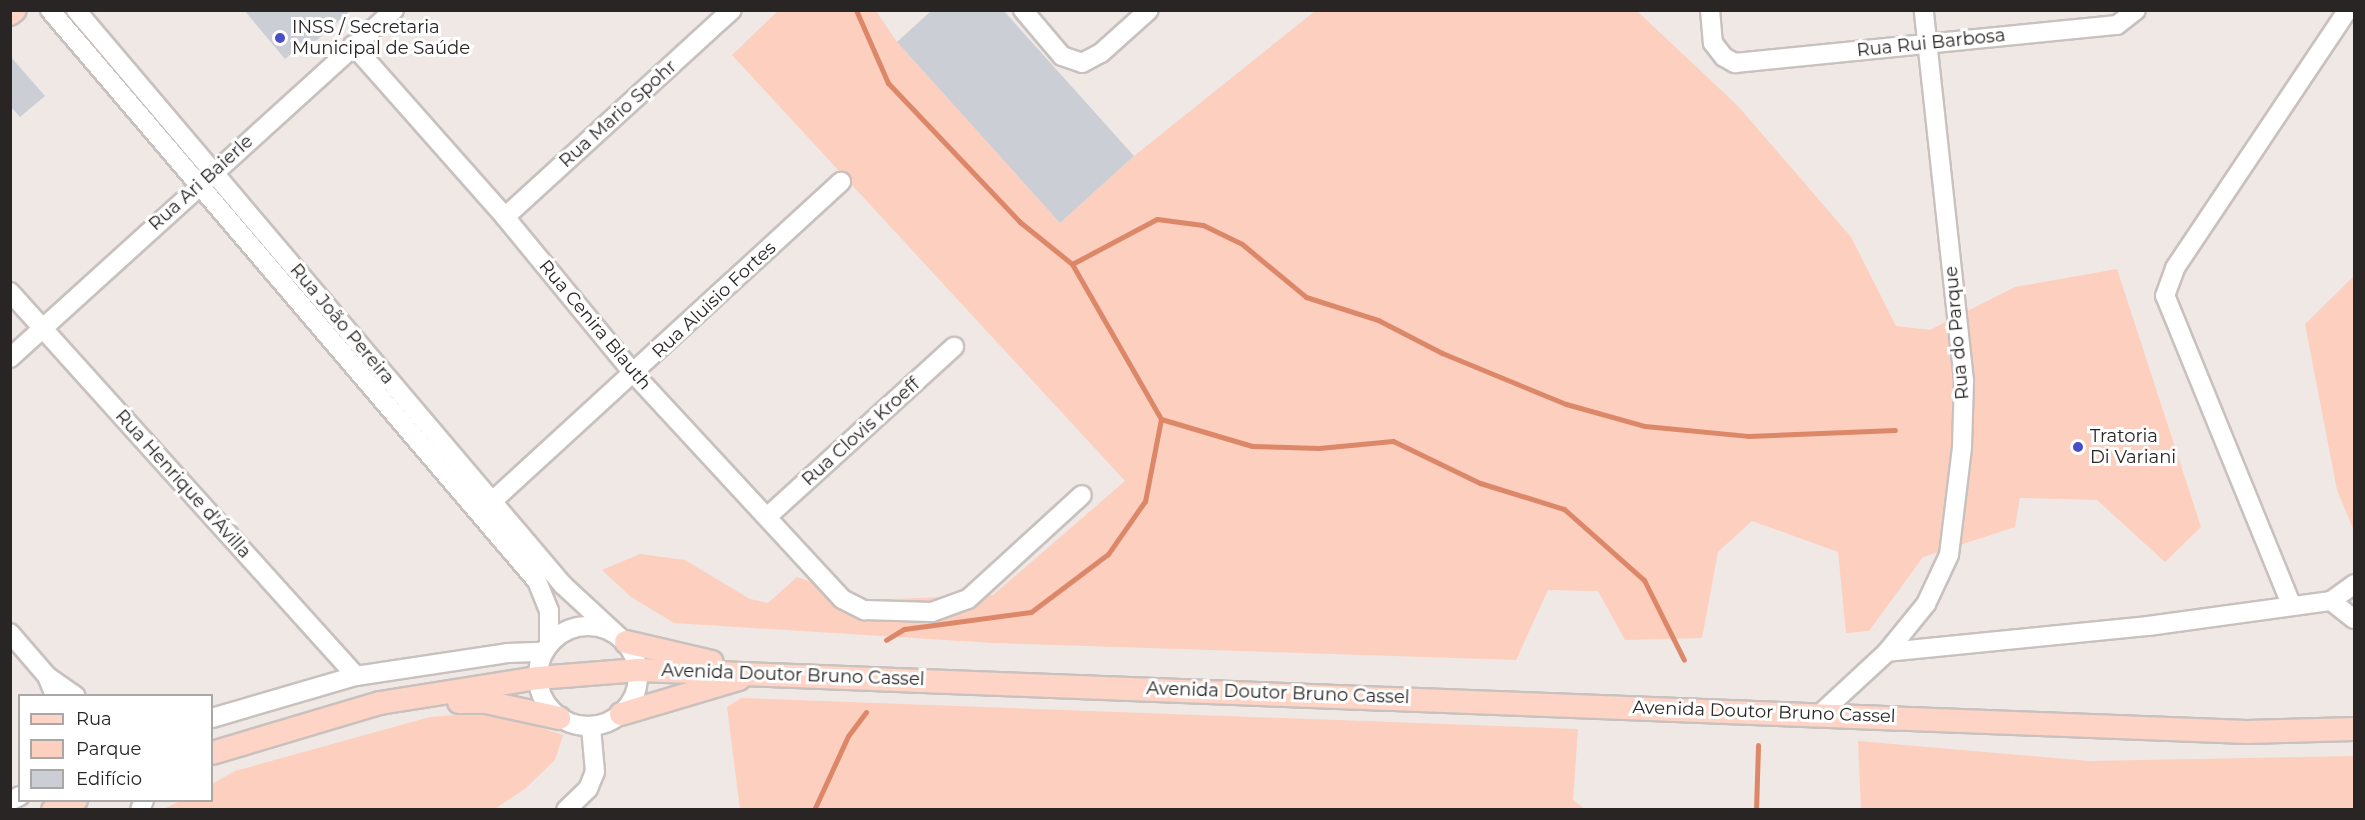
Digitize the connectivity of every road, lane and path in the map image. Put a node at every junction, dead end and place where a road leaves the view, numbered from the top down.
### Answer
1 (15, 10) edge
2 (50, 10) edge
3 (76, 10) edge
4 (394, 10) edge
5 (732, 10) edge
6 (1023, 10) edge
7 (1149, 10) edge
8 (1710, 10) edge
9 (1924, 10) edge
10 (2348, 10) edge
11 (2136, 12) edge
12 (10, 14) edge
13 (1928, 43) junction
14 (353, 45) junction
15 (213, 172) junction
16 (841, 182) dead end
17 (199, 184) junction
18 (505, 217) junction
19 (10, 292) edge
20 (44, 329) junction
21 (954, 346) dead end
22 (10, 358) edge
23 (634, 374) junction
24 (1082, 495) dead end
25 (486, 507) junction
26 (767, 517) junction
27 (2355, 584) edge
28 (2331, 601) junction
29 (2292, 604) junction
30 (2355, 619) edge
31 (10, 633) edge
32 (621, 638) junction
33 (546, 647) junction
34 (1887, 652) junction
35 (639, 670) junction
36 (757, 673) junction
37 (356, 675) junction
38 (47, 676) junction
39 (538, 678) junction
40 (54, 694) edge
41 (73, 694) edge
42 (380, 703) junction
43 (621, 714) junction
44 (1820, 715) junction
45 (213, 718) edge
46 (559, 718) junction
47 (591, 726) junction
48 (2355, 729) edge
49 (213, 753) edge
50 (73, 802) edge
51 (52, 810) edge
52 (566, 810) edge

1 - 12 main road
2 - 17 street, Rua João Pereira
3 - 15 street, Rua João Pereira
4 - 14 street, Rua Ari Baierle
5 - 18 street, Rua Mario Spohr
6 - 7 street
8 - 13 street, Rua Rui Barbosa
9 - 13 street, Rua do Parque
10 - 29 street
11 - 13 street, Rua Rui Barbosa
13 - 34 street, Rua do Parque
14 - 15 street, Rua Ari Baierle
14 - 18 street, Rua Cenira Blauth
15 - 17 street, Rua Ari Baierle
15 - 25 street, Rua João Pereira
16 - 23 street, Rua Aluisio Fortes
17 - 20 street, Rua Ari Baierle
17 - 25 street, Rua João Pereira
18 - 23 street, Rua Cenira Blauth
19 - 20 street, Rua Henrique d'Ávilla
20 - 22 street, Rua Ari Baierle
20 - 37 street, Rua Henrique d'Ávilla
21 - 26 street, Rua Clovis Kroeff
23 - 25 street, Rua Aluisio Fortes
23 - 26 street, Rua Cenira Blauth
24 - 26 street, Rua Cenira Blauth
25 - 32 street, Rua João Pereira
25 - 33 street, Rua João Pereira
27 - 28 street
28 - 29 street
28 - 30 street
29 - 34 street
31 - 38 street
32 - 33 street
32 - 35 street
32 - 36 main road
33 - 37 street
33 - 39 street, Rua João Pereira
34 - 44 street, Rua do Parque
35 - 36 main road, Avenida Doutor Bruno Cassel
35 - 39 main road, Avenida Doutor Bruno Cassel
35 - 43 street
36 - 43 main road
36 - 44 main road, Avenida Doutor Bruno Cassel
37 - 45 street
38 - 40 street
38 - 41 street
39 - 42 main road, Avenida Doutor Bruno Cassel
39 - 46 street
42 - 46 main road
42 - 49 main road, Avenida Doutor Bruno Cassel
43 - 47 street
44 - 48 main road, Avenida Doutor Bruno Cassel
46 - 47 street
47 - 52 street
50 - 51 main road

